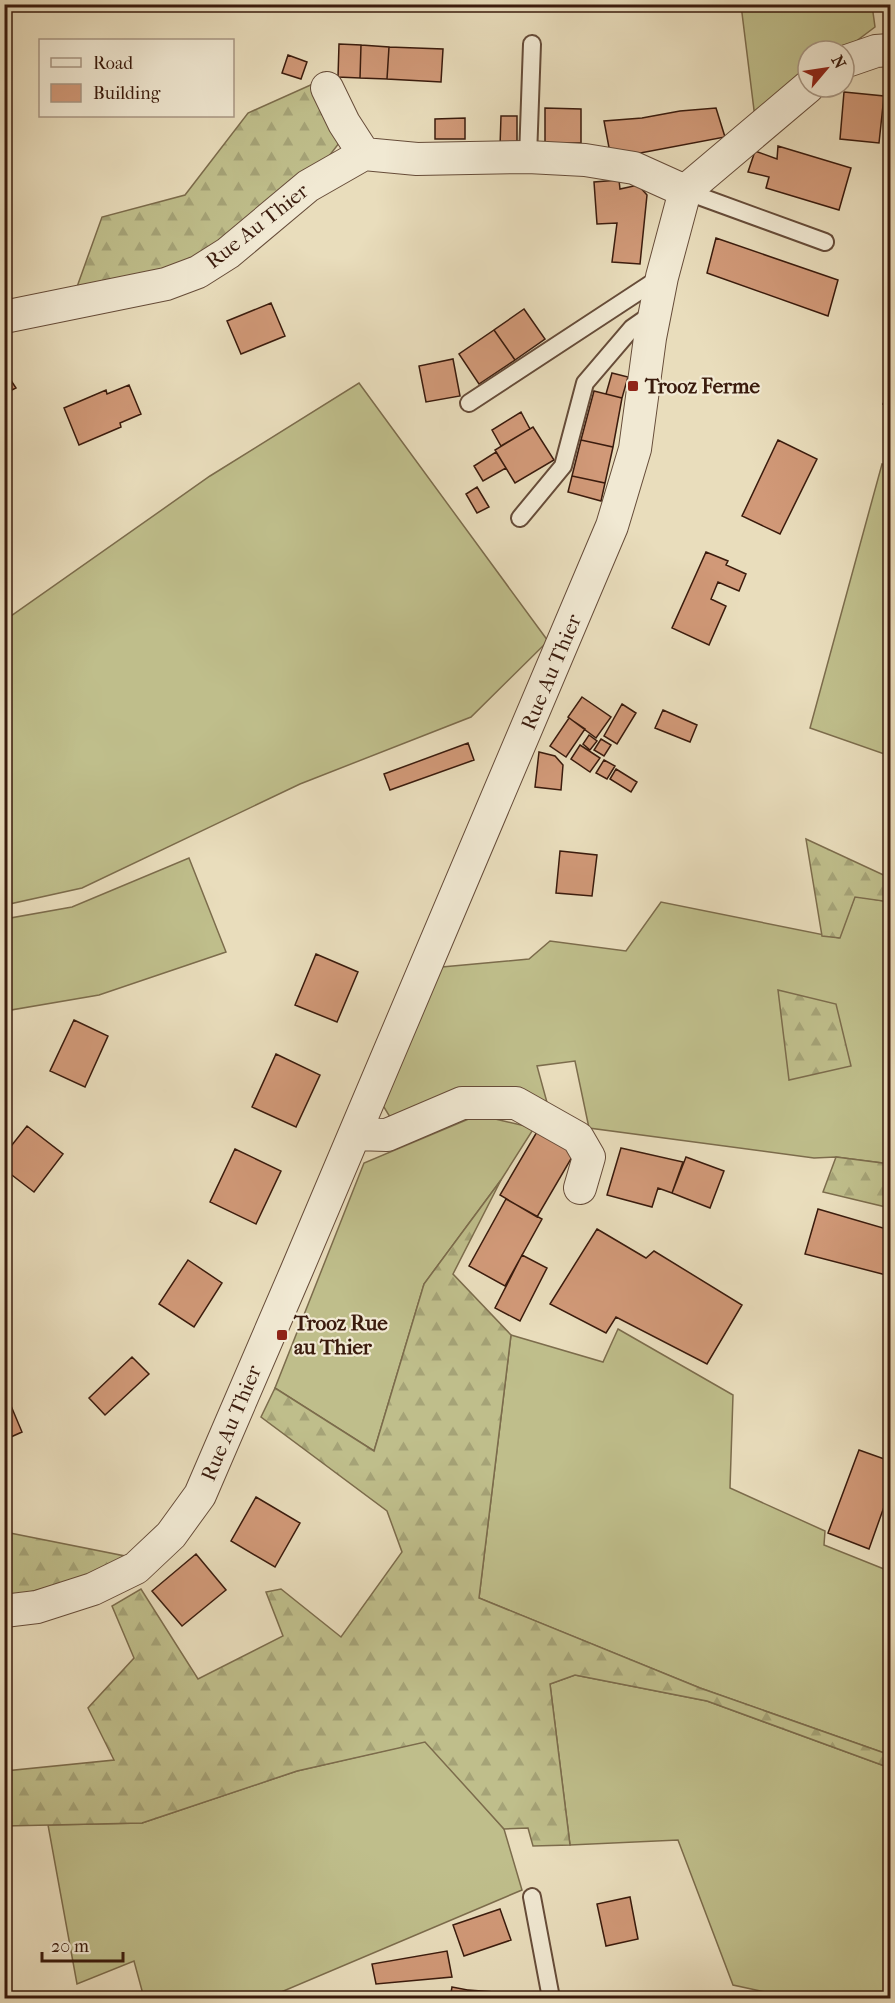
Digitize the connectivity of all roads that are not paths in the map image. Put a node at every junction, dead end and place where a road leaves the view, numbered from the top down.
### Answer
1 (532, 44) dead end
2 (891, 50) edge
3 (856, 58) edge
4 (327, 88) dead end
5 (796, 97) edge
6 (364, 154) junction
7 (528, 157) junction
8 (685, 191) junction
9 (825, 242) dead end
10 (662, 277) junction
11 (656, 312) junction
12 (4, 317) edge
13 (469, 403) dead end
14 (520, 518) dead end
15 (355, 1134) junction
16 (580, 1188) dead end
17 (4, 1611) edge
18 (532, 1897) dead end
19 (551, 1998) edge

1 - 7 lane
2 - 3 street
4 - 6 street
5 - 8 street
6 - 7 street
6 - 12 street, Rue Au Thier
7 - 8 street
8 - 9 lane
8 - 10 street, Rue Au Thier
10 - 11 street, Rue Au Thier
10 - 13 lane
11 - 14 lane
11 - 15 street, Rue Au Thier
15 - 16 street
15 - 17 street, Rue Au Thier
18 - 19 lane

